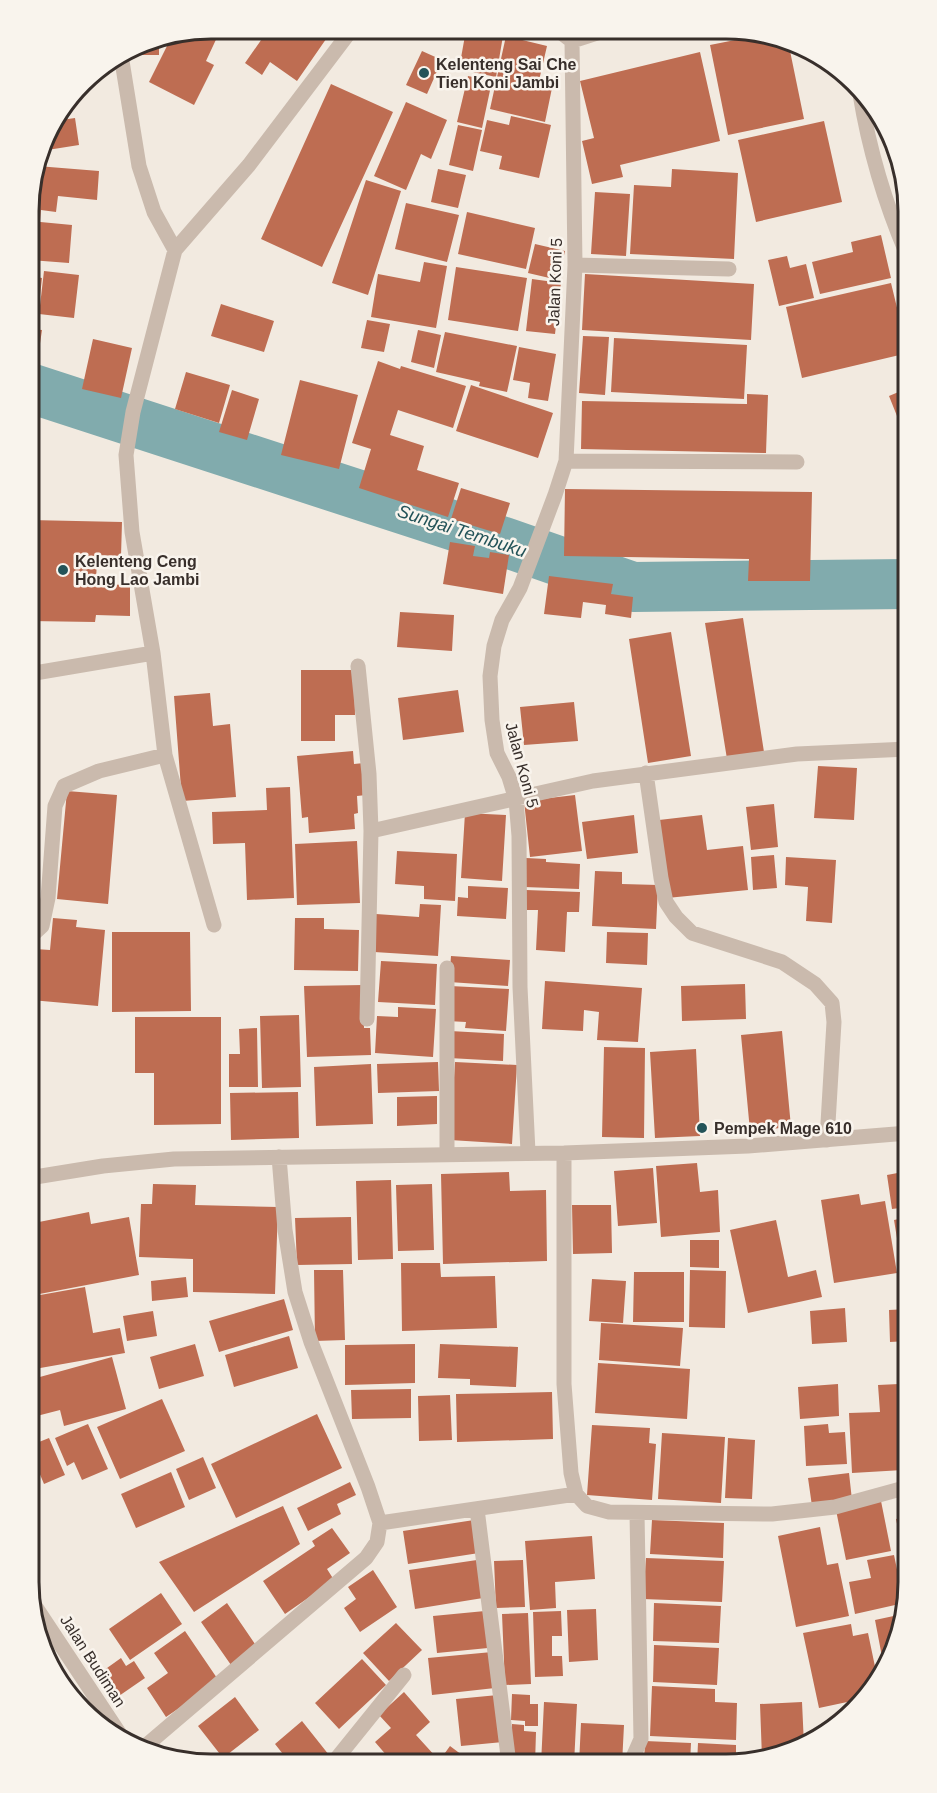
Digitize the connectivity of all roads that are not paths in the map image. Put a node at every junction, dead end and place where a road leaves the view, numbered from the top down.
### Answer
1 (344, 39) edge
2 (570, 39) edge
3 (579, 39) edge
4 (573, 41) junction
5 (123, 63) edge
6 (863, 108) edge
7 (898, 233) edge
8 (175, 250) junction
9 (575, 265) junction
10 (729, 269) dead end
11 (566, 461) junction
12 (797, 462) dead end
13 (153, 653) junction
14 (358, 666) dead end
15 (39, 672) edge
16 (898, 749) edge
17 (165, 755) junction
18 (646, 773) junction
19 (516, 800) junction
20 (371, 831) junction
21 (214, 925) dead end
22 (39, 929) edge
23 (447, 968) dead end
24 (367, 1019) dead end
25 (898, 1134) edge
26 (827, 1140) junction
27 (528, 1152) junction
28 (564, 1153) junction
29 (447, 1155) junction
30 (279, 1157) junction
31 (39, 1176) edge
32 (898, 1490) edge
33 (576, 1494) junction
34 (477, 1509) junction
35 (637, 1513) junction
36 (380, 1523) junction
37 (42, 1617) edge
38 (404, 1675) dead end
39 (112, 1723) edge
40 (150, 1742) edge
41 (340, 1754) edge
42 (508, 1754) edge
43 (634, 1754) edge

1 - 8 street
2 - 4 street
3 - 4 street
4 - 9 street, Jalan Koni 5
5 - 8 street
6 - 7 street
8 - 13 street
9 - 10 street
9 - 11 street, Jalan Koni 5
11 - 12 street
11 - 19 street, Jalan Koni 5
13 - 15 street
13 - 17 street
14 - 20 street
16 - 18 street
17 - 21 street
17 - 22 street
18 - 19 street
18 - 26 street
19 - 20 street
19 - 27 street, Jalan Koni 5
20 - 24 street
23 - 29 street
25 - 26 street
26 - 28 street
27 - 28 street
27 - 29 street
28 - 33 street
29 - 30 street
30 - 31 street
30 - 36 street
32 - 35 street
33 - 34 street
33 - 35 street
34 - 36 street
34 - 42 street
35 - 43 street
36 - 40 street
37 - 39 street, Jalan Budiman
38 - 41 street

